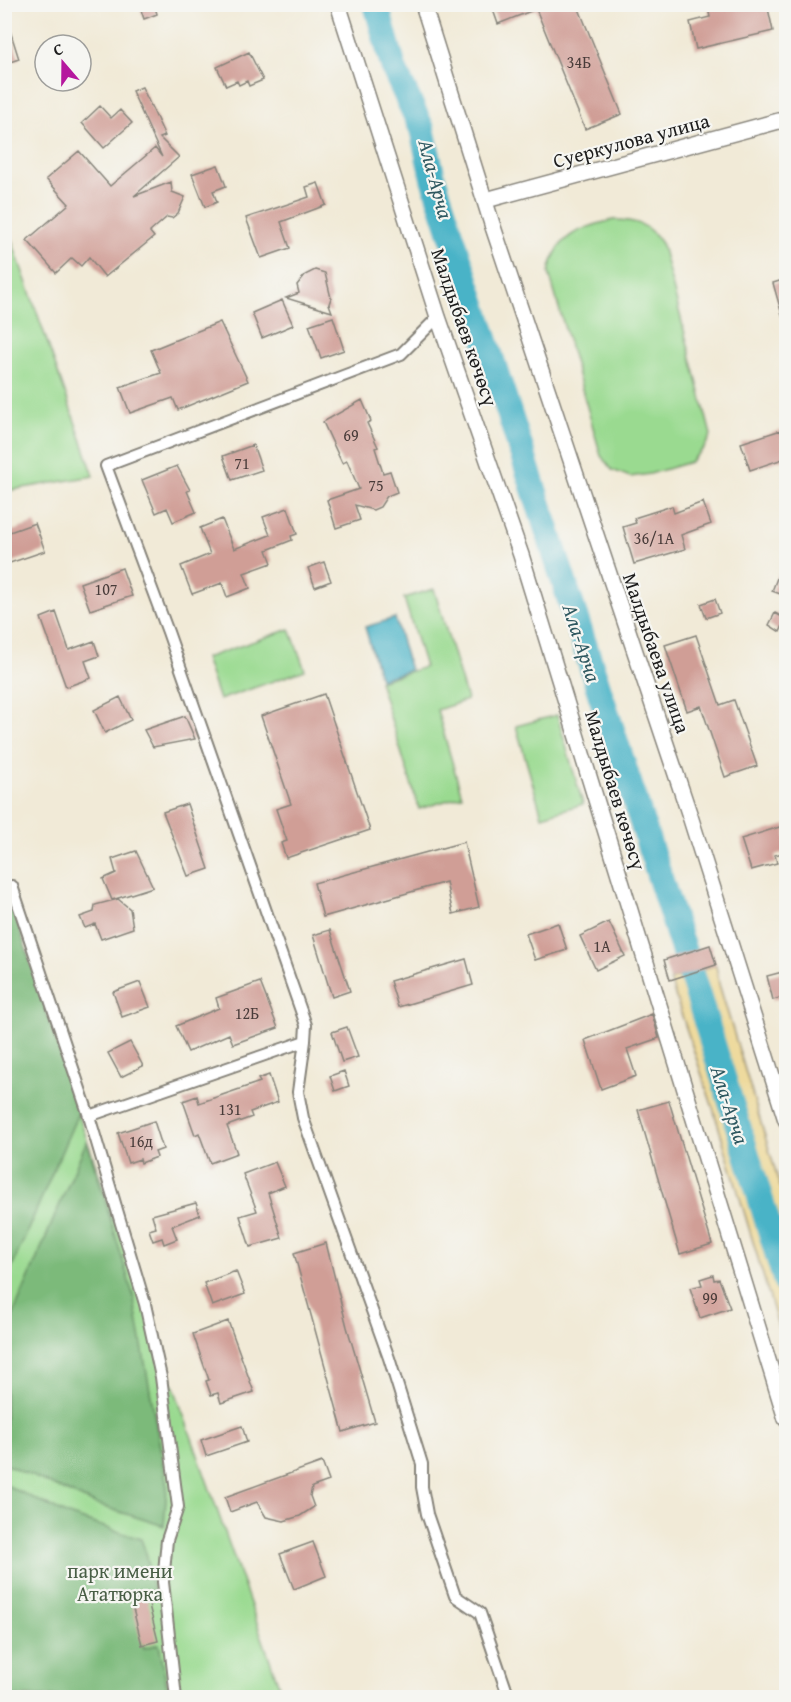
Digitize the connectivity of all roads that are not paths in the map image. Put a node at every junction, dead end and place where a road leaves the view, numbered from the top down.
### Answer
1 (338, 4) edge
2 (423, 4) edge
3 (786, 119) edge
4 (486, 200) junction
5 (438, 317) junction
6 (12, 886) dead end
7 (304, 1041) junction
8 (89, 1116) junction
9 (786, 1120) edge
10 (786, 1419) edge
11 (176, 1698) edge
12 (509, 1698) edge

1 - 5 street, Малдыбаев көчөсү
2 - 4 street
3 - 4 street, Суеркулова улица
4 - 9 street, Малдыбаева улица
5 - 7 street
5 - 10 street, Малдыбаев көчөсү
6 - 8 street
7 - 8 street
7 - 12 street
8 - 11 street

